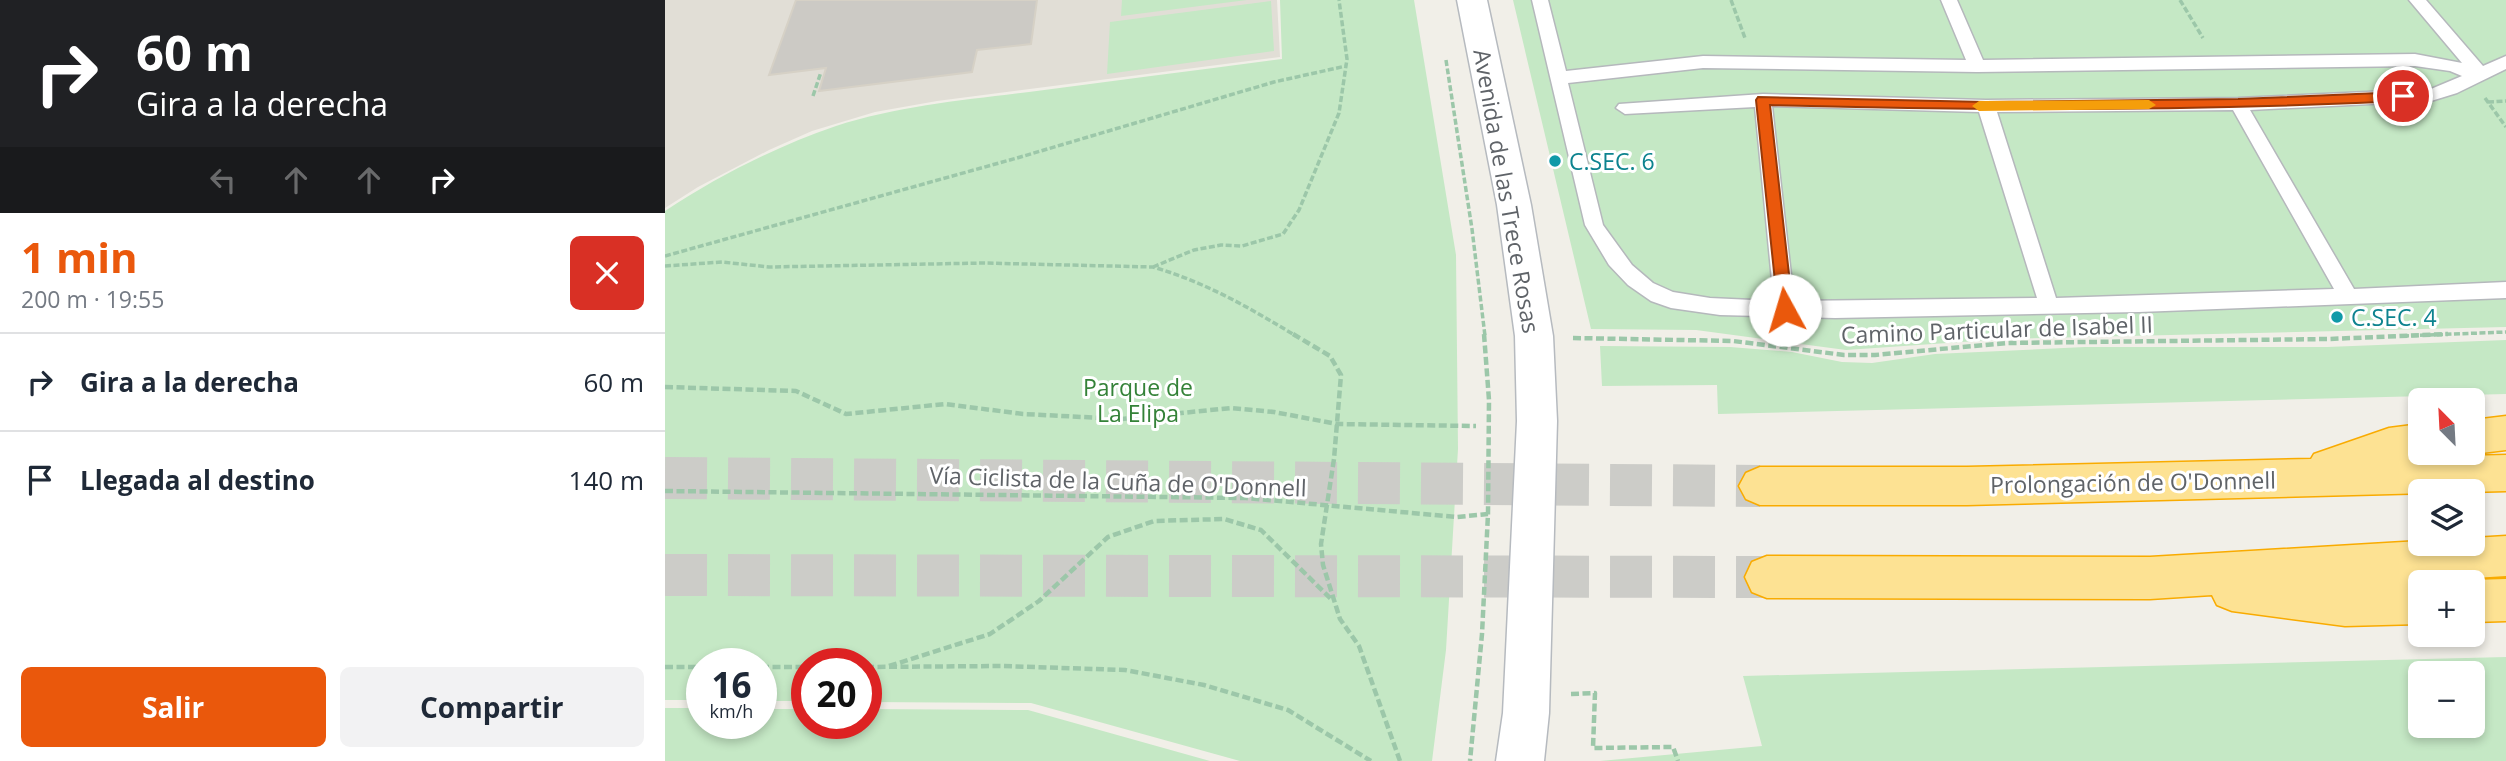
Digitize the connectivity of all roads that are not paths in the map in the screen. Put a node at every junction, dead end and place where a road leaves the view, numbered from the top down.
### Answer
1 (1472, 0) edge
2 (1540, 0) edge
3 (1949, 0) edge
4 (2417, 0) edge
5 (2506, 62) edge
6 (1977, 66) junction
7 (2477, 74) junction
8 (1560, 78) junction
9 (1763, 100) junction
10 (2238, 104) junction
11 (1986, 106) junction
12 (1625, 108) dead end
13 (2506, 290) edge
14 (2349, 297) junction
15 (2049, 306) junction
16 (1785, 310) junction
17 (2506, 433) edge
18 (2485, 436) edge
19 (2408, 444) edge
20 (2506, 473) edge
21 (2290, 480) junction
22 (1760, 486) tunnel mouth
23 (2506, 555) edge
24 (1767, 578) tunnel mouth
25 (2150, 578) junction
26 (2506, 600) edge
27 (2485, 601) edge
28 (2408, 603) edge
29 (1520, 761) edge

1 - 29 street, Avenida de las Trece Rosas
2 - 8 lane
3 - 6 lane
4 - 7 lane
5 - 7 lane
6 - 7 lane
6 - 8 lane
7 - 10 lane
8 - 16 lane
9 - 11 lane
9 - 12 lane
9 - 16 lane
10 - 11 lane
10 - 14 lane
11 - 15 lane
13 - 14 lane
14 - 15 lane
15 - 16 lane
17 - 18 highway
19 - 21 highway
20 - 21 highway, Prolongación de O'Donnell
21 - 22 highway, Prolongación de O'Donnell
23 - 25 highway
24 - 25 highway
25 - 28 highway
26 - 27 highway

